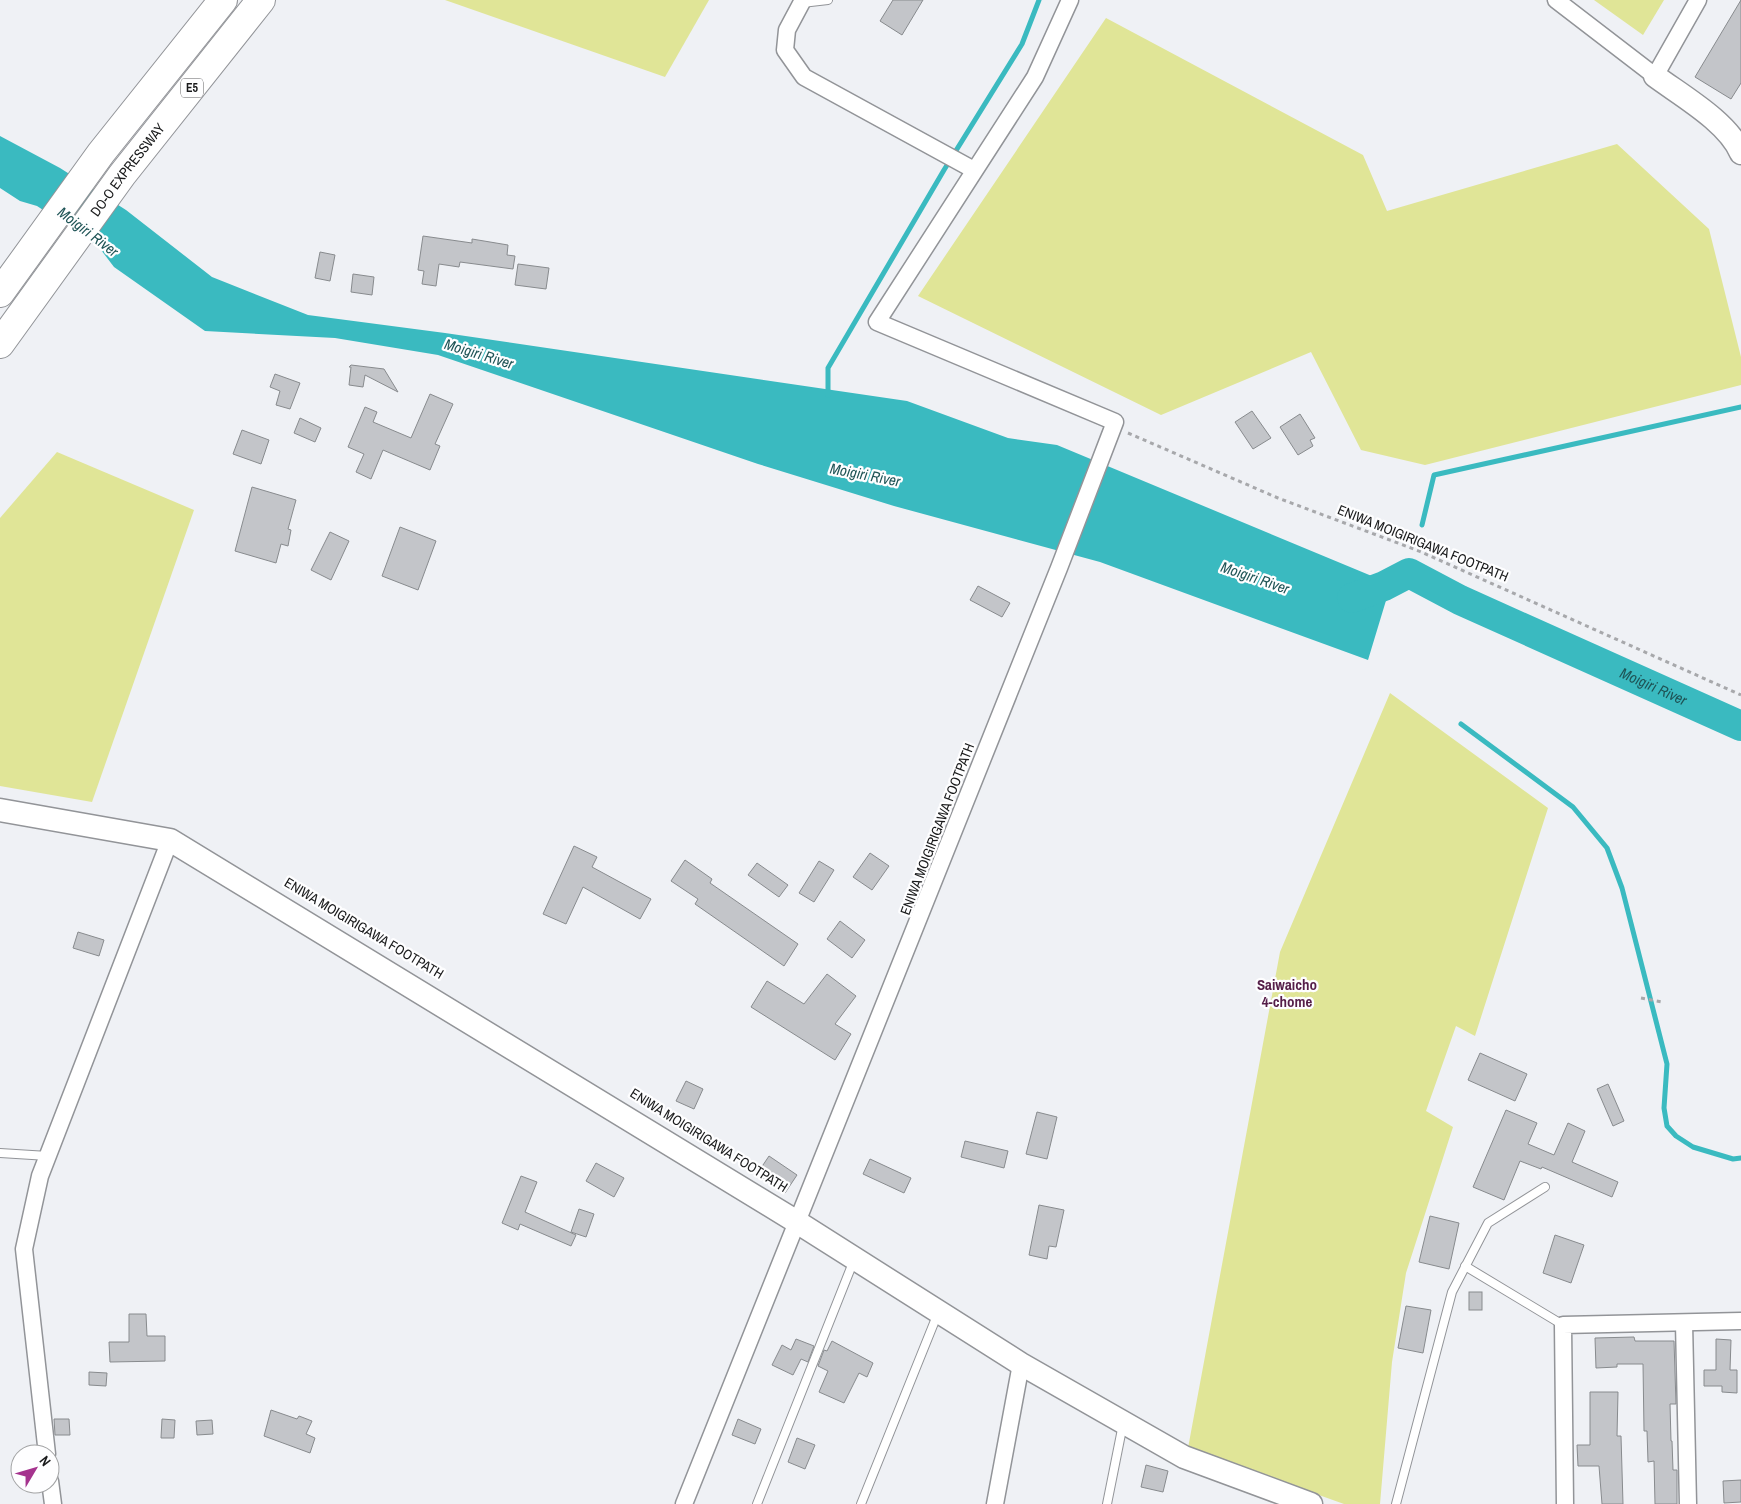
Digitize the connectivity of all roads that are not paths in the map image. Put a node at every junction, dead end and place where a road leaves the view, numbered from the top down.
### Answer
1 (223, 0) edge
2 (260, 0) edge
3 (828, 0) edge
4 (1070, 0) edge
5 (1556, 0) edge
6 (1698, 0) edge
7 (803, 1) edge
8 (1655, 76) junction
9 (1740, 145) edge
10 (974, 170) junction
11 (0, 293) edge
12 (0, 344) edge
13 (0, 810) edge
14 (170, 840) junction
15 (0, 1153) edge
16 (48, 1156) junction
17 (1545, 1187) dead end
18 (797, 1222) junction
19 (854, 1258) junction
20 (1466, 1266) junction
21 (939, 1312) junction
22 (1741, 1321) edge
23 (1684, 1323) junction
24 (1563, 1325) junction
25 (1021, 1364) junction
26 (1123, 1422) junction
27 (46, 1444) edge
28 (684, 1504) edge
29 (757, 1504) edge
30 (861, 1504) edge
31 (995, 1504) edge
32 (1107, 1504) edge
33 (1311, 1504) edge
34 (1396, 1504) edge
35 (1565, 1504) edge
36 (1688, 1504) edge

1 - 11 highway, E5
2 - 12 highway, DO-O EXPRESSWAY / E5
3 - 7 lane
4 - 10 street
5 - 8 street
6 - 8 street
7 - 10 street
8 - 9 street
10 - 18 street
13 - 14 street
14 - 16 street
14 - 18 street
15 - 16 lane
16 - 27 street
17 - 20 lane
18 - 19 street
18 - 28 street
19 - 21 street
19 - 29 lane
20 - 24 lane
20 - 34 lane
21 - 25 street
21 - 30 lane
22 - 23 street
23 - 24 street
23 - 36 street
24 - 35 street
25 - 26 street
25 - 31 street
26 - 32 lane
26 - 33 street

